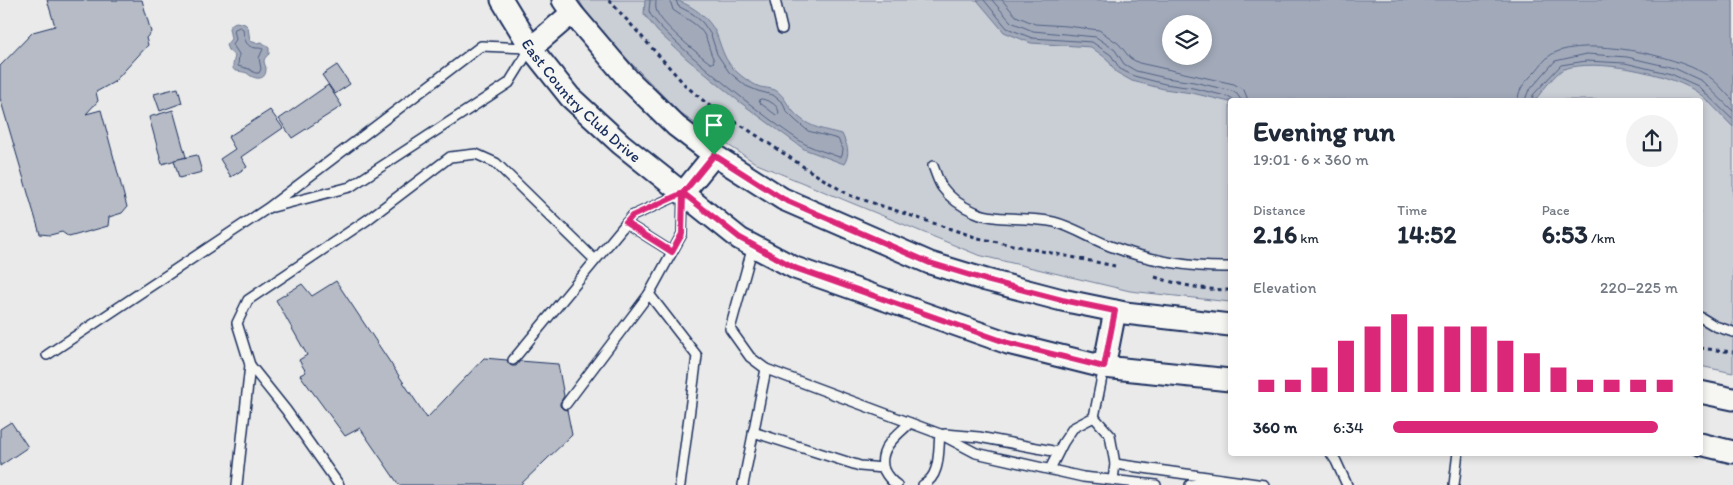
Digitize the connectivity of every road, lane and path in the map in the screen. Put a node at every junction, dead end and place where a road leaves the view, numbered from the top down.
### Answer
1 (502, 0) edge
2 (609, 0) edge
3 (776, 0) edge
4 (567, 7) edge
5 (782, 29) dead end
6 (531, 48) junction
7 (714, 155) junction
8 (933, 166) dead end
9 (679, 190) junction
10 (268, 208) junction
11 (626, 223) junction
12 (753, 246) junction
13 (672, 252) junction
14 (595, 260) junction
15 (1120, 266) dead end
16 (1228, 267) edge
17 (1153, 276) dead end
18 (1228, 290) edge
19 (649, 294) junction
20 (1115, 311) junction
21 (1703, 319) edge
22 (1228, 325) edge
23 (1733, 332) edge
24 (1703, 348) edge
25 (1733, 352) edge
26 (47, 355) dead end
27 (513, 360) dead end
28 (250, 365) junction
29 (1104, 367) junction
30 (766, 369) junction
31 (1228, 380) edge
32 (1703, 393) edge
33 (1733, 399) edge
34 (566, 404) dead end
35 (1094, 417) junction
36 (910, 423) junction
37 (753, 432) junction
38 (940, 434) junction
39 (1703, 445) edge
40 (1058, 452) junction
41 (1733, 452) edge
42 (1333, 456) edge
43 (1458, 456) edge
44 (1115, 464) junction
45 (883, 468) junction
46 (1050, 469) junction
47 (1113, 480) junction
48 (1226, 483) edge
49 (237, 485) edge
50 (339, 485) edge
51 (680, 485) edge
52 (743, 485) edge
53 (897, 485) edge
54 (923, 485) edge
55 (1156, 485) edge
56 (1190, 485) edge
57 (1264, 485) edge
58 (1347, 485) edge
59 (1454, 485) edge

1 - 6 street, East Country Club Drive
2 - 15 path
3 - 5 lane
4 - 6 street
4 - 7 street
6 - 9 street, East Country Club Drive
6 - 10 lane
6 - 10 lane
7 - 9 street
7 - 20 street
8 - 16 lane
9 - 11 lane
9 - 12 street, East Country Club Drive
9 - 13 lane
10 - 26 lane
11 - 13 lane
11 - 14 lane
12 - 29 street, East Country Club Drive
12 - 30 lane
13 - 19 lane
14 - 27 lane
14 - 28 lane
17 - 18 path
19 - 34 lane
19 - 51 lane
20 - 22 street
20 - 29 street
21 - 23 lane
24 - 25 path
28 - 49 lane
28 - 50 lane
29 - 31 street, East Country Club Drive
29 - 35 lane
30 - 36 lane
30 - 37 lane
32 - 33 street
35 - 40 lane
35 - 44 lane
36 - 38 lane
36 - 45 lane
37 - 45 lane
37 - 52 lane
38 - 40 lane
38 - 46 lane
38 - 54 lane
39 - 41 street
40 - 46 lane
42 - 58 lane
43 - 59 lane
44 - 47 lane
44 - 48 lane
45 - 53 lane
46 - 47 lane
47 - 55 lane
48 - 56 lane
48 - 57 lane

